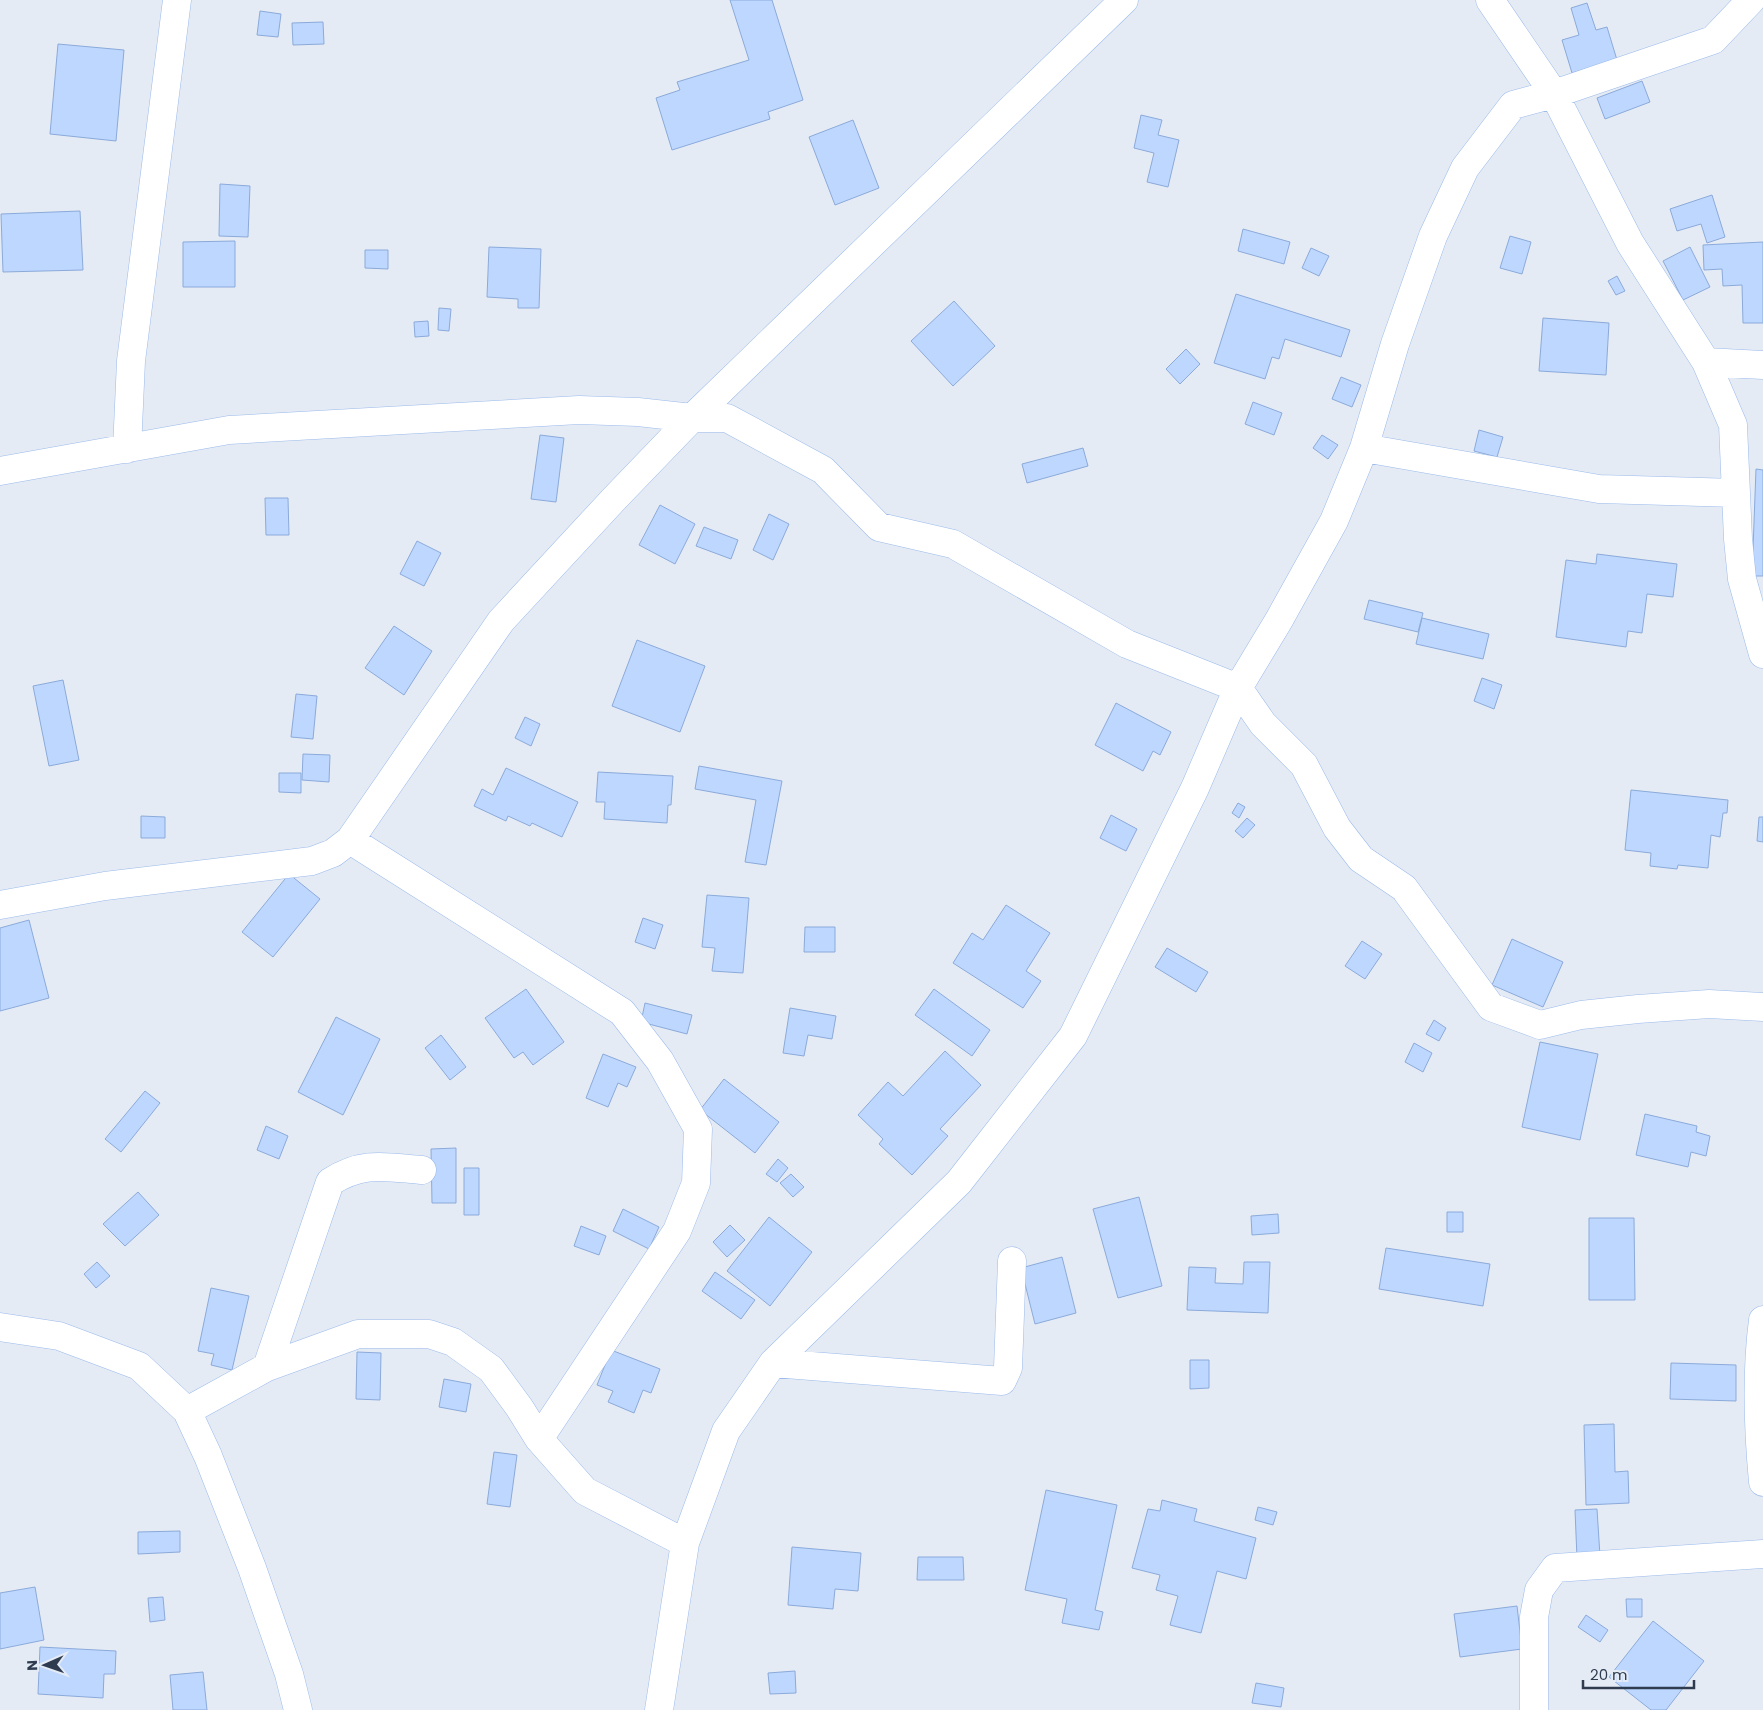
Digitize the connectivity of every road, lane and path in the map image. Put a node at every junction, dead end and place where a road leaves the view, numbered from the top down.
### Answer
1 (177, 0) edge
2 (1124, 0) edge
3 (1490, 0) edge
4 (1750, 0) edge
5 (1554, 94) junction
6 (1706, 362) junction
7 (1763, 365) edge
8 (692, 418) junction
9 (1364, 448) junction
10 (127, 449) junction
11 (0, 471) edge
12 (1736, 493) junction
13 (1763, 654) edge
14 (1238, 688) junction
15 (350, 840) junction
16 (0, 905) edge
17 (1763, 1007) edge
18 (422, 1170) dead end
19 (1012, 1261) dead end
20 (1763, 1320) edge
21 (0, 1327) edge
22 (773, 1363) junction
23 (267, 1367) junction
24 (187, 1411) junction
25 (539, 1439) junction
26 (1763, 1482) edge
27 (685, 1543) junction
28 (1763, 1554) edge
29 (298, 1710) edge
30 (659, 1710) edge
31 (1534, 1710) edge

1 - 10 street
2 - 8 street
3 - 5 street
4 - 5 street
5 - 6 street
5 - 9 street
6 - 7 street
6 - 12 street
8 - 10 street
8 - 14 street
8 - 15 street
9 - 12 street
9 - 14 street
10 - 11 street
12 - 13 street
14 - 17 street
14 - 22 street
15 - 16 street
15 - 25 street
18 - 23 street
19 - 22 street
20 - 26 street
21 - 24 street
22 - 27 street
23 - 24 street
23 - 25 street
24 - 29 street
25 - 27 street
27 - 30 street
28 - 31 street

